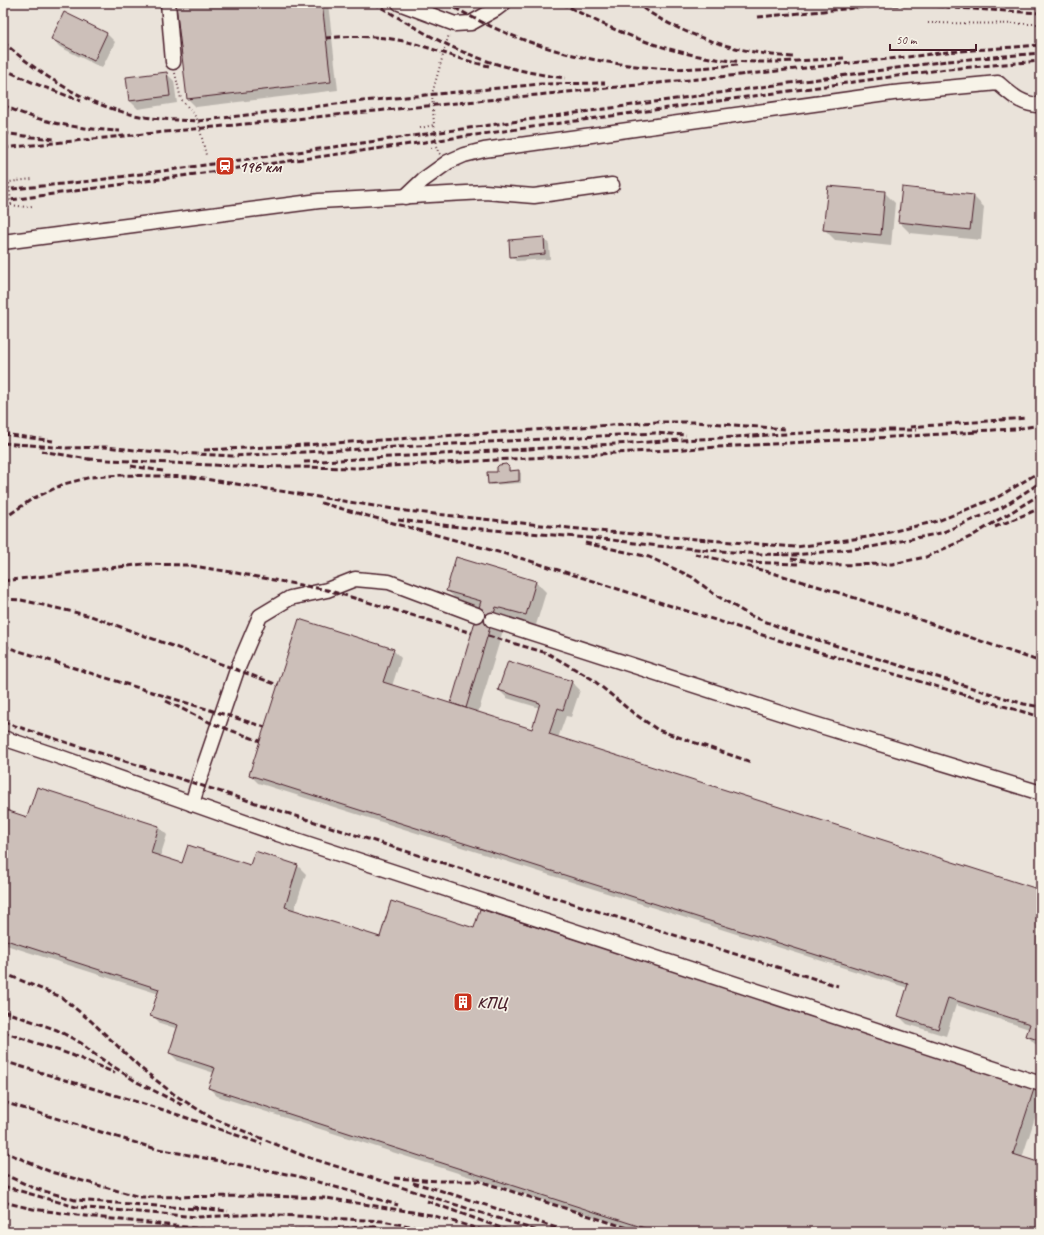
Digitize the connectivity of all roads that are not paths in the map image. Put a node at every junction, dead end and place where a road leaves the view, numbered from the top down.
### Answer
1 (168, 3) edge
2 (399, 3) edge
3 (504, 3) edge
4 (173, 62) road end
5 (1041, 105) edge
6 (612, 185) dead end
7 (405, 196) junction
8 (3, 242) edge
9 (477, 615) dead end
10 (492, 620) dead end
11 (3, 738) edge
12 (1041, 793) edge
13 (192, 804) junction
14 (1041, 1084) edge

1 - 4 lane
2 - 3 lane
5 - 7 lane
6 - 7 lane
7 - 8 lane
9 - 13 lane
10 - 12 lane
11 - 13 lane
13 - 14 lane

